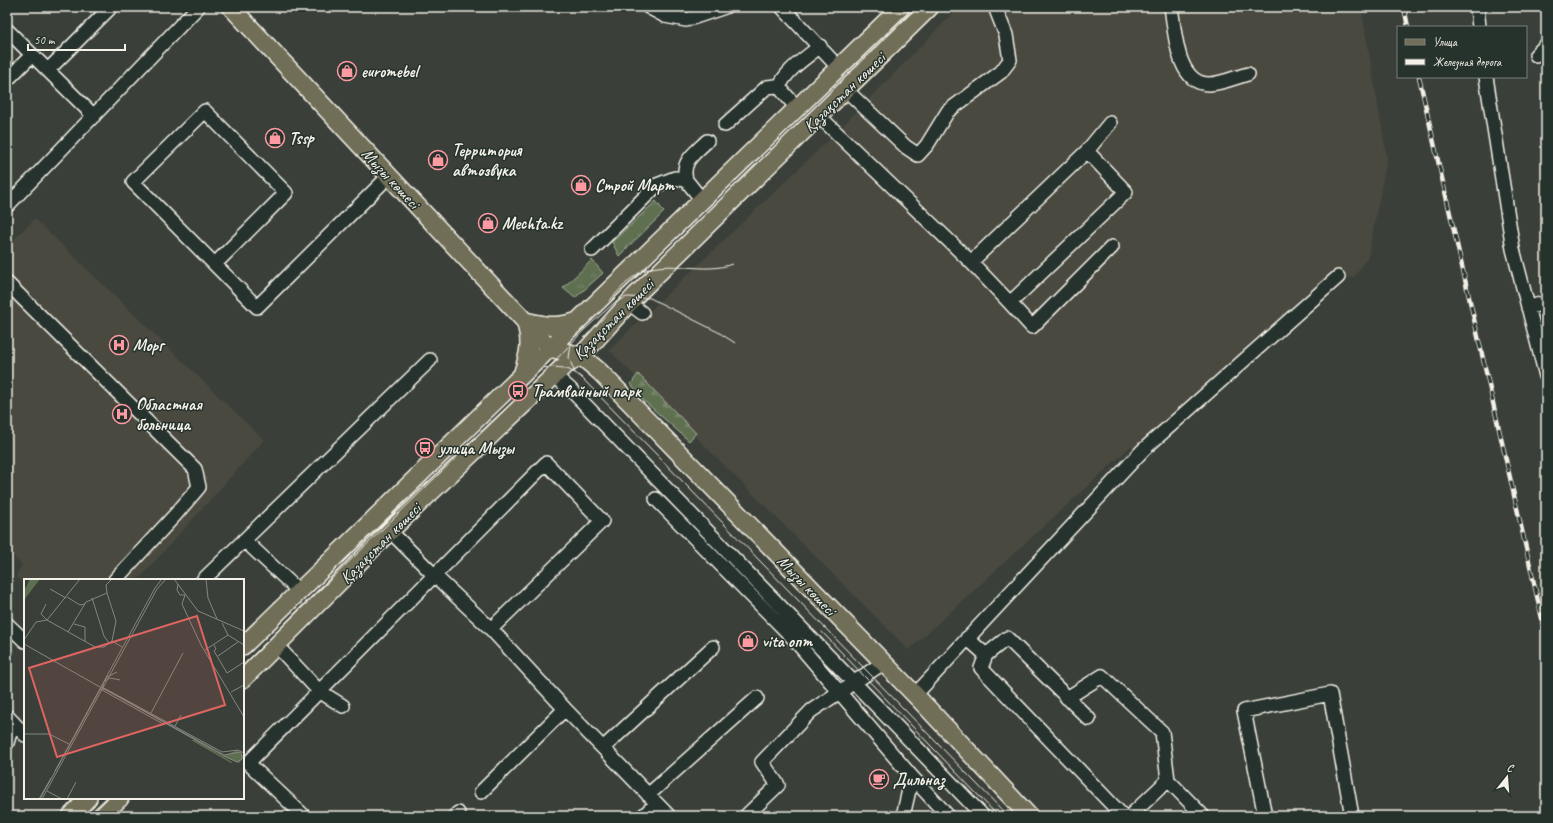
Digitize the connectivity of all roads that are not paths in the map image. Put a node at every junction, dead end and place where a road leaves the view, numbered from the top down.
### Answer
1 (108, 7) edge
2 (198, 7) edge
3 (231, 7) edge
4 (648, 7) edge
5 (726, 7) edge
6 (782, 7) edge
7 (901, 7) edge
8 (930, 7) edge
9 (995, 7) edge
10 (1171, 7) edge
11 (1476, 7) edge
12 (1479, 26) edge
13 (7, 30) edge
14 (1546, 45) edge
15 (820, 46) junction
16 (1536, 54) dead end
17 (32, 55) junction
18 (839, 68) junction
19 (48, 70) junction
20 (1248, 74) dead end
21 (1486, 78) edge
22 (7, 80) edge
23 (779, 87) junction
24 (846, 90) junction
25 (798, 108) junction
26 (94, 116) junction
27 (819, 116) junction
28 (1110, 123) dead end
29 (725, 125) dead end
30 (707, 141) dead end
31 (1087, 150) junction
32 (389, 176) junction
33 (686, 180) junction
34 (702, 200) junction
35 (7, 206) edge
36 (717, 216) junction
37 (1112, 247) dead end
38 (592, 250) dead end
39 (972, 262) junction
40 (215, 264) junction
41 (1338, 277) dead end
42 (7, 283) edge
43 (1546, 302) edge
44 (1010, 303) junction
45 (1528, 308) junction
46 (525, 320) junction
47 (578, 321) junction
48 (550, 348) junction
49 (581, 356) junction
50 (430, 360) dead end
51 (522, 375) junction
52 (554, 375) junction
53 (1546, 376) edge
54 (656, 499) dead end
55 (377, 516) junction
56 (390, 531) junction
57 (244, 540) junction
58 (435, 576) junction
59 (116, 579) edge
60 (203, 579) edge
61 (299, 591) junction
62 (7, 624) edge
63 (491, 629) junction
64 (967, 638) junction
65 (24, 640) edge
66 (244, 645) edge
67 (277, 646) junction
68 (713, 647) dead end
69 (986, 655) junction
70 (883, 663) junction
71 (244, 678) edge
72 (855, 682) junction
73 (320, 691) junction
74 (839, 693) junction
75 (914, 696) junction
76 (757, 698) dead end
77 (1067, 698) junction
78 (343, 706) dead end
79 (565, 709) junction
80 (10, 719) edge
81 (1089, 720) dead end
82 (24, 734) edge
83 (7, 743) edge
84 (603, 748) junction
85 (912, 777) junction
86 (1168, 780) junction
87 (482, 792) dead end
88 (87, 799) edge
89 (119, 799) edge
90 (652, 799) junction
91 (71, 816) edge
92 (101, 816) edge
93 (304, 816) edge
94 (643, 816) edge
95 (669, 816) edge
96 (746, 816) edge
97 (902, 816) edge
98 (948, 816) edge
99 (983, 816) edge
100 (1029, 816) edge
101 (1123, 816) edge
102 (1130, 816) edge
103 (1203, 816) edge
104 (1265, 816) edge
105 (1352, 816) edge

1 - 19 street
2 - 26 street
3 - 32 main road, Мызы көшесі
4 - 5 street
6 - 15 street
7 - 18 main road, Қазақстан көшесі
8 - 24 main road, Қазақстан көшесі
9 - 24 street
10 - 20 street
11 - 12 street
13 - 17 street
14 - 16 street
15 - 18 street
15 - 23 street
17 - 19 street
17 - 22 street
18 - 24 main road
18 - 25 main road, Қазақстан көшесі
19 - 26 street
21 - 45 street
23 - 25 street
23 - 29 street
24 - 27 main road, Қазақстан көшесі
25 - 34 main road, Қазақстан көшесі
26 - 35 street
27 - 36 main road, Қазақстан көшесі
27 - 39 street
28 - 31 street
30 - 33 street
31 - 39 street
31 - 44 street
32 - 40 street
32 - 46 main road, Мызы көшесі
33 - 34 street
33 - 38 street
34 - 36 main road
34 - 47 main road, Қазақстан көшесі
36 - 49 main road, Қазақстан көшесі
37 - 44 street
39 - 44 street
40 - 40 street
41 - 64 street
42 - 59 street
43 - 45 street
45 - 53 street
46 - 47 main road
46 - 48 main road, Мызы көшесі
46 - 51 main road
47 - 48 main road, Қазақстан көшесі
48 - 49 main road
48 - 51 main road, Қазақстан көшесі
49 - 52 main road, Қазақстан көшесі
49 - 70 main road, Мызы көшесі
50 - 57 street
51 - 55 main road, Қазақстан көшесі
52 - 56 main road, Қазақстан көшесі
52 - 72 street
54 - 74 street
55 - 56 main road
55 - 61 main road, Қазақстан көшесі
56 - 58 street
56 - 67 main road, Қазақстан көшесі
57 - 60 street
57 - 61 street
58 - 63 street
58 - 63 street
58 - 73 street
61 - 66 main road, Қазақстан көшесі
62 - 65 street
63 - 79 street
64 - 69 street
64 - 75 street
67 - 71 main road, Қазақстан көшесі
67 - 73 street
68 - 84 street
69 - 77 street
69 - 101 street
70 - 72 street
70 - 75 main road, Мызы көшесі
72 - 74 street
72 - 99 street
73 - 78 street
73 - 93 street
74 - 85 street
74 - 96 street
75 - 100 main road, Мызы көшесі
76 - 90 street
77 - 81 street
77 - 86 street
79 - 84 street
79 - 87 street
80 - 82 street
80 - 83 street
84 - 90 street
85 - 97 street
85 - 98 street
86 - 102 street
86 - 103 street
88 - 91 main road
89 - 92 main road
90 - 94 street
90 - 95 street
104 - 105 street

